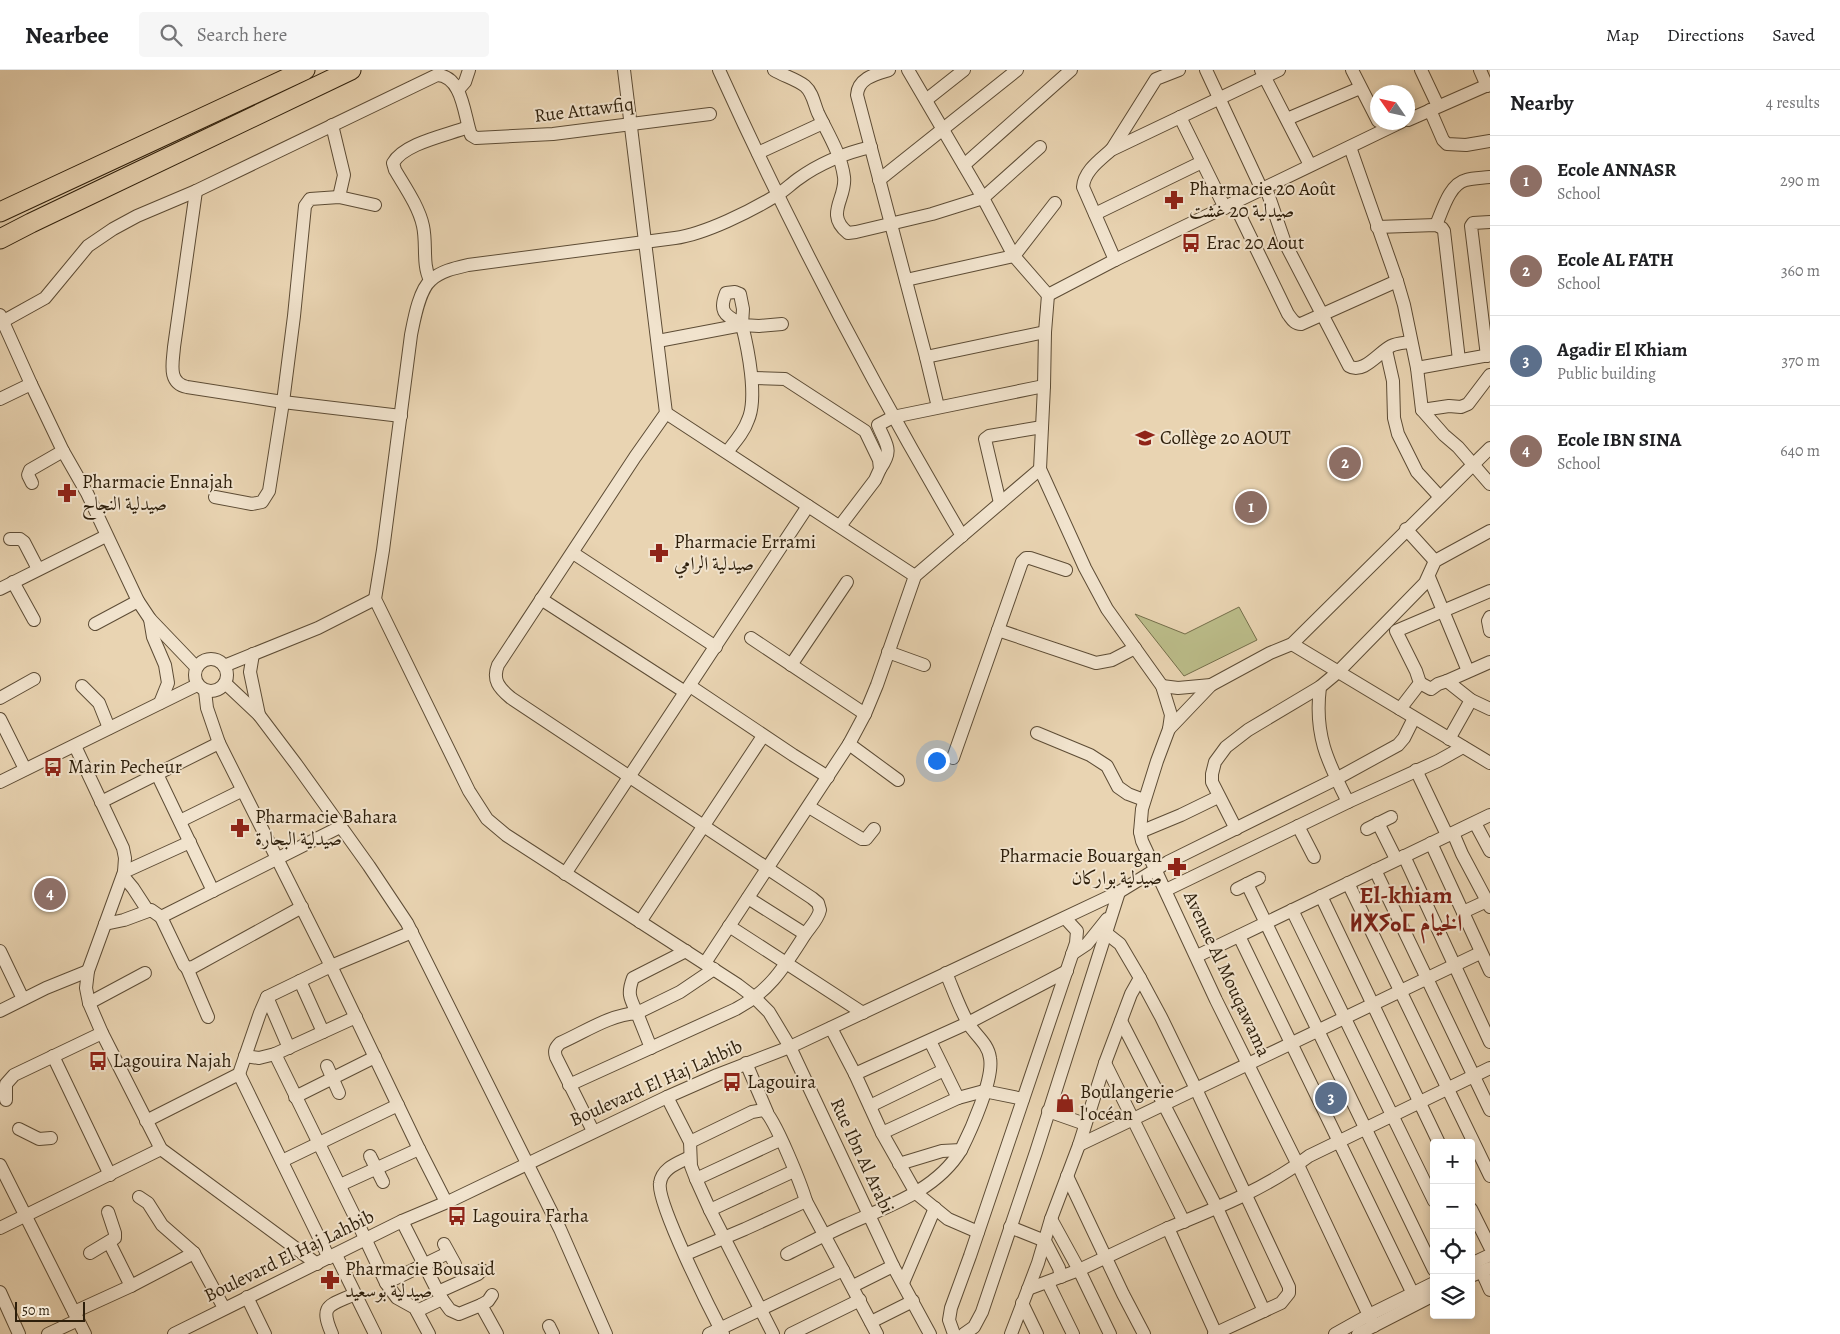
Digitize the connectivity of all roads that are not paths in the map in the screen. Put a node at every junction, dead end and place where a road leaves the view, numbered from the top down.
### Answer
1 (305, 70) edge
2 (351, 70) edge
3 (469, 70) edge
4 (624, 70) edge
5 (719, 70) edge
6 (774, 70) edge
7 (889, 70) edge
8 (908, 70) edge
9 (964, 70) edge
10 (1017, 70) edge
11 (1071, 70) edge
12 (1179, 70) edge
13 (1206, 70) edge
14 (1279, 70) edge
15 (1352, 70) edge
16 (1421, 70) edge
17 (1480, 70) edge
18 (1263, 73) edge
19 (1154, 75) edge
20 (1488, 85) edge
21 (1360, 88) junction
22 (458, 90) junction
23 (1220, 99) junction
24 (926, 100) junction
25 (1370, 107) edge
26 (1434, 108) junction
27 (710, 114) dead end
28 (1180, 117) junction
29 (1415, 117) edge
30 (1288, 119) junction
31 (823, 122) junction
32 (630, 124) junction
33 (332, 125) junction
34 (468, 127) junction
35 (1372, 130) edge
36 (943, 131) junction
37 (1490, 141) edge
38 (871, 147) junction
39 (1040, 147) dead end
40 (1350, 147) junction
41 (1111, 150) junction
42 (758, 153) junction
43 (840, 156) junction
44 (1202, 162) junction
45 (964, 165) junction
46 (1310, 165) junction
47 (1490, 177) edge
48 (879, 180) junction
49 (1264, 189) junction
50 (196, 191) junction
51 (778, 195) junction
52 (340, 197) junction
53 (983, 198) junction
54 (1054, 203) dead end
55 (375, 205) dead end
56 (1229, 206) junction
57 (0, 212) edge
58 (1095, 214) junction
59 (1490, 222) edge
60 (891, 224) junction
61 (1436, 226) junction
62 (1377, 227) junction
63 (0, 239) edge
64 (645, 242) junction
65 (1014, 256) junction
66 (1115, 260) junction
67 (430, 280) junction
68 (906, 280) junction
69 (1397, 281) junction
70 (1048, 295) junction
71 (1322, 314) junction
72 (1, 320) edge
73 (782, 324) dead end
74 (742, 326) junction
75 (1045, 332) junction
76 (658, 341) junction
77 (1410, 342) junction
78 (1386, 350) junction
79 (1488, 356) edge
80 (926, 357) junction
81 (1460, 360) junction
82 (1417, 368) junction
83 (1490, 375) edge
84 (752, 378) junction
85 (30, 384) junction
86 (1044, 386) junction
87 (0, 399) edge
88 (283, 402) junction
89 (938, 407) junction
90 (1422, 410) junction
91 (666, 413) junction
92 (401, 416) junction
93 (893, 417) junction
94 (878, 425) junction
95 (1042, 427) junction
96 (865, 431) junction
97 (1490, 448) edge
98 (64, 451) junction
99 (727, 452) junction
100 (1473, 466) junction
101 (880, 469) junction
102 (1040, 469) junction
103 (32, 483) dead end
104 (1490, 484) edge
105 (215, 497) dead end
106 (1440, 497) junction
107 (1000, 503) junction
108 (808, 506) junction
109 (840, 526) junction
110 (1406, 530) junction
111 (1490, 531) edge
112 (106, 536) junction
113 (962, 536) junction
114 (10, 539) dead end
115 (573, 553) junction
116 (1435, 561) junction
117 (38, 569) junction
118 (1066, 570) dead end
119 (915, 576) junction
120 (1429, 577) junction
121 (13, 582) junction
122 (847, 582) dead end
123 (0, 589) edge
124 (1490, 591) edge
125 (375, 599) junction
126 (541, 599) junction
127 (138, 601) junction
128 (1442, 612) junction
129 (1490, 617) edge
130 (150, 619) junction
131 (34, 620) dead end
132 (95, 624) dead end
133 (1381, 629) junction
134 (998, 630) junction
135 (1396, 631) junction
136 (1490, 631) edge
137 (751, 638) dead end
138 (1292, 644) junction
139 (716, 646) junction
140 (1135, 648) junction
141 (888, 652) junction
142 (253, 654) junction
143 (1490, 662) edge
144 (791, 665) junction
145 (924, 665) dead end
146 (224, 666) junction
147 (196, 668) junction
148 (1468, 671) junction
149 (1338, 672) junction
150 (34, 679) dead end
151 (1447, 682) junction
152 (225, 683) junction
153 (1420, 683) junction
154 (1211, 684) junction
155 (82, 686) dead end
156 (1162, 686) junction
157 (1320, 687) junction
158 (201, 688) junction
159 (687, 689) junction
160 (0, 698) edge
161 (1471, 700) junction
162 (160, 703) junction
163 (1490, 709) edge
164 (1400, 710) junction
165 (865, 714) junction
166 (259, 715) junction
167 (1414, 718) junction
168 (0, 719) edge
169 (109, 728) junction
170 (1169, 729) junction
171 (1037, 733) dead end
172 (763, 736) junction
173 (1449, 738) junction
174 (219, 744) junction
175 (849, 744) junction
176 (75, 746) junction
177 (1463, 747) junction
178 (953, 758) dead end
179 (1490, 763) edge
180 (25, 769) junction
181 (1416, 770) junction
182 (157, 774) junction
183 (629, 777) junction
184 (828, 777) junction
185 (1336, 779) junction
186 (898, 780) dead end
187 (0, 782) edge
188 (241, 790) junction
189 (1218, 797) junction
190 (1144, 800) junction
191 (101, 802) junction
192 (1348, 802) junction
193 (809, 806) junction
194 (1490, 815) edge
195 (1391, 817) dead end
196 (180, 821) junction
197 (1475, 823) junction
198 (703, 826) junction
199 (1298, 826) junction
200 (340, 827) junction
201 (874, 829) dead end
202 (1236, 829) junction
203 (1140, 832) junction
204 (1450, 834) junction
205 (190, 842) junction
206 (1431, 843) junction
207 (1490, 851) edge
208 (1314, 857) dead end
209 (276, 858) junction
210 (1400, 858) junction
211 (768, 868) junction
212 (1155, 870) junction
213 (1375, 870) junction
214 (124, 874) junction
215 (566, 874) junction
216 (1248, 883) dead end
217 (1348, 883) junction
218 (1166, 890) junction
219 (213, 891) junction
220 (1119, 892) junction
221 (1321, 896) junction
222 (748, 898) junction
223 (1488, 904) edge
224 (302, 907) junction
225 (1292, 910) junction
226 (148, 911) junction
227 (1463, 912) junction
228 (1112, 914) junction
229 (161, 917) junction
230 (1064, 918) junction
231 (640, 922) junction
232 (1266, 922) junction
233 (105, 924) junction
234 (729, 926) junction
235 (412, 932) junction
236 (1106, 932) junction
237 (805, 934) junction
238 (1239, 936) junction
239 (0, 951) edge
240 (686, 951) junction
241 (1480, 953) junction
242 (1072, 954) junction
243 (1197, 956) junction
244 (787, 963) junction
245 (332, 966) junction
246 (709, 966) junction
247 (1455, 966) junction
248 (187, 968) junction
249 (88, 971) junction
250 (1067, 971) junction
251 (1490, 971) edge
252 (145, 972) dead end
253 (946, 973) junction
254 (1140, 978) junction
255 (1427, 978) junction
256 (300, 980) junction
257 (1400, 990) junction
258 (267, 997) junction
259 (755, 998) junction
260 (23, 999) junction
261 (89, 1003) junction
262 (1372, 1003) junction
263 (0, 1011) edge
264 (637, 1013) junction
265 (863, 1013) junction
266 (1345, 1016) junction
267 (356, 1017) junction
268 (208, 1018) dead end
269 (1122, 1021) junction
270 (968, 1023) junction
271 (831, 1028) junction
272 (1317, 1030) junction
273 (323, 1032) junction
274 (102, 1033) junction
275 (930, 1041) junction
276 (1291, 1042) junction
277 (1490, 1042) edge
278 (790, 1047) junction
279 (289, 1048) junction
280 (651, 1048) junction
281 (275, 1054) junction
282 (53, 1056) junction
283 (245, 1056) junction
284 (375, 1058) junction
285 (746, 1063) junction
286 (1105, 1063) junction
287 (1248, 1063) junction
288 (327, 1065) dead end
289 (1490, 1068) edge
290 (944, 1070) junction
291 (240, 1074) junction
292 (855, 1074) junction
293 (1474, 1077) junction
294 (333, 1078) junction
295 (569, 1085) junction
296 (1196, 1089) junction
297 (1447, 1089) junction
298 (984, 1091) junction
299 (340, 1092) dead end
300 (295, 1097) junction
301 (666, 1097) junction
302 (958, 1098) junction
303 (1024, 1099) junction
304 (6, 1100) dead end
305 (1164, 1103) junction
306 (1420, 1103) junction
307 (398, 1105) junction
308 (870, 1106) junction
309 (1490, 1110) edge
310 (1048, 1111) junction
311 (767, 1112) junction
312 (1393, 1116) junction
313 (1133, 1118) junction
314 (146, 1121) junction
315 (1085, 1124) junction
316 (19, 1129) dead end
317 (1366, 1129) junction
318 (593, 1132) junction
319 (882, 1133) junction
320 (51, 1138) dead end
321 (1437, 1139) edge
322 (780, 1140) junction
323 (690, 1142) junction
324 (1338, 1142) junction
325 (320, 1144) junction
326 (1078, 1145) junction
327 (161, 1149) junction
328 (418, 1149) junction
329 (961, 1150) junction
330 (371, 1155) dead end
331 (690, 1156) junction
332 (282, 1161) junction
333 (527, 1163) junction
334 (899, 1164) junction
335 (0, 1165) edge
336 (1298, 1165) junction
337 (377, 1168) junction
338 (1489, 1170) edge
339 (794, 1171) junction
340 (110, 1174) junction
341 (1067, 1176) junction
342 (696, 1179) junction
343 (383, 1182) dead end
344 (340, 1185) junction
345 (916, 1193) junction
346 (1430, 1193) edge
347 (1246, 1194) junction
348 (139, 1197) dead end
349 (806, 1201) junction
350 (446, 1202) junction
351 (935, 1208) junction
352 (1218, 1208) junction
353 (710, 1210) junction
354 (108, 1212) dead end
355 (26, 1216) junction
356 (868, 1216) junction
357 (1475, 1217) edge
358 (1051, 1219) junction
359 (402, 1221) junction
360 (1184, 1222) junction
361 (1010, 1227) junction
362 (0, 1228) edge
363 (1168, 1228) junction
364 (978, 1232) junction
365 (825, 1235) junction
366 (724, 1238) junction
367 (366, 1239) junction
368 (1045, 1240) junction
369 (109, 1242) junction
370 (1490, 1247) edge
371 (90, 1253) dead end
372 (194, 1253) junction
373 (449, 1254) dead end
374 (686, 1254) junction
375 (787, 1254) dead end
376 (1490, 1255) edge
377 (333, 1257) junction
378 (1106, 1257) junction
379 (1430, 1262) edge
380 (1475, 1262) edge
381 (317, 1264) junction
382 (425, 1265) junction
383 (893, 1266) junction
384 (482, 1270) dead end
385 (843, 1270) junction
386 (1079, 1270) junction
387 (1481, 1272) edge
388 (1061, 1277) junction
389 (386, 1283) junction
390 (1048, 1283) junction
391 (903, 1284) junction
392 (1430, 1285) edge
393 (131, 1286) junction
394 (853, 1286) junction
395 (1028, 1289) junction
396 (1490, 1290) edge
397 (355, 1294) junction
398 (1413, 1294) junction
399 (492, 1295) dead end
400 (440, 1296) junction
401 (247, 1297) junction
402 (1430, 1297) edge
403 (2, 1300) edge
404 (860, 1300) junction
405 (912, 1301) junction
406 (1022, 1303) junction
407 (481, 1305) junction
408 (224, 1308) junction
409 (761, 1309) junction
410 (417, 1311) junction
411 (1264, 1311) junction
412 (76, 1316) junction
413 (1371, 1321) junction
414 (874, 1330) edge
415 (718, 1332) edge
416 (494, 1333) edge
417 (19, 1334) edge
418 (48, 1334) edge
419 (85, 1334) edge
420 (174, 1334) edge
421 (265, 1334) edge
422 (332, 1334) edge
423 (375, 1334) edge
424 (429, 1334) edge
425 (606, 1334) edge
426 (773, 1334) edge
427 (791, 1334) edge
428 (930, 1334) edge
429 (954, 1334) edge
430 (964, 1334) edge
431 (1011, 1334) edge
432 (1037, 1334) edge
433 (1073, 1334) edge
434 (1110, 1334) edge
435 (1144, 1334) edge
436 (1215, 1334) edge
437 (1335, 1334) edge
438 (1358, 1334) edge

1 - 57 highway
2 - 63 highway
3 - 22 street
4 - 32 street
5 - 42 street
6 - 31 street
7 - 38 street
8 - 24 street
9 - 24 street
10 - 36 street
11 - 45 street
12 - 19 street
13 - 23 street
14 - 18 street
15 - 21 street
16 - 26 street
17 - 20 street
18 - 23 street
18 - 30 street
19 - 41 street
20 - 26 street
21 - 25 street
21 - 30 street
22 - 33 street
22 - 34 street
23 - 28 street
23 - 49 street
24 - 36 street
26 - 29 street
26 - 37 street
27 - 32 street, Rue Attawfiq
28 - 41 street
28 - 44 street
30 - 46 street
31 - 42 street
31 - 43 street
32 - 34 street, Rue Attawfiq
32 - 64 street
33 - 50 street
33 - 52 street
34 - 67 street
35 - 40 street
36 - 45 street
36 - 48 street
38 - 43 street
38 - 48 street
39 - 53 street
40 - 46 street
40 - 62 street
41 - 58 street
42 - 51 street
43 - 51 street
43 - 60 street
44 - 56 street
44 - 58 street
45 - 53 street
46 - 49 street
47 - 61 street
48 - 60 street
49 - 56 street
49 - 71 street
50 - 72 street
50 - 88 street
51 - 64 street
51 - 93 street
52 - 55 street
52 - 88 street
53 - 60 street
53 - 65 street
54 - 65 street
56 - 66 street
56 - 71 street
58 - 66 street
59 - 79 street
60 - 68 street
61 - 62 street
61 - 81 street
62 - 69 street
64 - 67 street
64 - 76 street
65 - 68 street
65 - 70 street
66 - 70 street
67 - 92 street
68 - 80 street
69 - 71 street
69 - 77 street
70 - 75 street, Avenue Al Mouqawama
71 - 78 street
72 - 85 street
73 - 74 street
74 - 76 street
74 - 84 street
75 - 80 street
75 - 86 street, Avenue Al Mouqawama
76 - 91 street
77 - 78 street
77 - 82 street
78 - 106 street
79 - 81 street
80 - 89 street
81 - 82 street
82 - 90 street
83 - 90 street
84 - 96 street
84 - 99 street
85 - 87 street
85 - 98 street
86 - 89 street
86 - 95 street, Avenue Al Mouqawama
88 - 92 street
88 - 105 street
89 - 93 street
90 - 100 street
91 - 99 street
91 - 115 street
92 - 125 street
93 - 94 street
93 - 113 street
94 - 96 street
94 - 101 street
95 - 102 street, Avenue Al Mouqawama
95 - 107 street
96 - 101 street
97 - 100 street
98 - 103 street
98 - 112 street
99 - 108 street
100 - 104 street
100 - 106 street
101 - 109 street
102 - 107 street
102 - 140 street, Avenue Al Mouqawama
106 - 110 street
107 - 113 street
108 - 109 street
108 - 139 street
109 - 119 street
110 - 116 street
110 - 138 street
111 - 116 street
112 - 117 street
112 - 127 street
113 - 119 street
114 - 117 street
115 - 126 street
115 - 139 street
116 - 120 street
117 - 121 street
118 - 134 street
119 - 141 street
120 - 128 street
120 - 133 street
121 - 123 street
121 - 131 street
122 - 144 street
124 - 128 street
125 - 142 street
125 - 215 street, Rue Ibn Al Arabi
126 - 159 street
126 - 183 street
127 - 130 street
127 - 132 street
128 - 135 street
128 - 148 street
129 - 136 street
130 - 147 street
130 - 162 street
133 - 135 street
133 - 149 street
134 - 140 street
134 - 178 street
135 - 153 street
137 - 144 street
138 - 149 street
138 - 154 street
139 - 159 street
140 - 156 street, Avenue Al Mouqawama
141 - 145 street
141 - 165 street
142 - 146 street
142 - 166 street
143 - 148 street
144 - 165 street
146 - 147 street
146 - 152 street
147 - 158 street
148 - 151 street
149 - 157 street
149 - 164 street
150 - 160 street
151 - 153 street
151 - 161 street
152 - 158 street
152 - 166 street
153 - 164 street
154 - 156 street
154 - 170 street
155 - 169 street
156 - 170 street, Avenue Al Mouqawama
157 - 185 street
157 - 189 street
158 - 162 street
158 - 174 street
159 - 172 street
159 - 183 street
161 - 163 street
161 - 173 street
162 - 169 street
164 - 167 street
165 - 175 street
166 - 200 street
167 - 173 street
167 - 185 street, Boulevard El Haj Lahbib
168 - 180 street
169 - 176 street
170 - 190 street, Avenue Al Mouqawama
171 - 190 street
172 - 184 street
172 - 198 street
173 - 177 street
174 - 182 street
174 - 188 street
175 - 184 street
175 - 186 street
176 - 180 street
176 - 191 street
177 - 179 street
177 - 181 street
180 - 187 street
181 - 192 street
181 - 204 street
182 - 191 street
182 - 196 street
183 - 198 street
183 - 215 street
184 - 193 street
185 - 192 street
185 - 202 street, Boulevard El Haj Lahbib
188 - 196 street
188 - 209 street
189 - 202 street
189 - 203 street
190 - 203 street, Avenue Al Mouqawama
191 - 214 street
192 - 199 street
193 - 201 street
193 - 211 street
194 - 197 street
195 - 210 street
196 - 205 street
197 - 204 street
197 - 207 street
198 - 211 street
198 - 231 street
199 - 208 street
199 - 218 street
200 - 209 street
200 - 235 street
202 - 212 street, Boulevard El Haj Lahbib
203 - 212 street, Avenue Al Mouqawama
204 - 206 street
204 - 223 street
205 - 214 street
205 - 219 street
206 - 210 street
206 - 227 street
209 - 219 street
209 - 224 street
210 - 213 street
210 - 247 street
211 - 222 street
211 - 237 street
212 - 218 street, Avenue Al Mouqawama
212 - 220 street, Boulevard El Haj Lahbib
213 - 217 street
213 - 255 street
214 - 226 street
214 - 233 street
215 - 231 street, Rue Ibn Al Arabi
216 - 232 street
217 - 221 street
217 - 257 street
218 - 243 street, Avenue Al Mouqawama
219 - 229 street
220 - 228 street
220 - 230 street, Boulevard El Haj Lahbib
221 - 225 street
221 - 262 street
222 - 234 street
222 - 237 street
223 - 227 street
224 - 245 street
224 - 248 street
225 - 232 street
225 - 266 street
226 - 229 street
226 - 233 street
227 - 241 street
228 - 236 street
228 - 242 street
229 - 248 street
230 - 242 street
230 - 253 street, Boulevard El Haj Lahbib
231 - 240 street, Rue Ibn Al Arabi
232 - 238 street
232 - 272 street
233 - 249 street
234 - 244 street
234 - 246 street
235 - 245 street
235 - 333 street
236 - 254 street
236 - 310 street
237 - 244 street
238 - 243 street
238 - 276 street
239 - 260 street
240 - 246 street, Rue Ibn Al Arabi
240 - 264 street
241 - 247 street
241 - 251 street
242 - 250 street
243 - 287 street, Avenue Al Mouqawama
244 - 259 street
244 - 265 street
245 - 256 street
245 - 267 street
246 - 259 street, Rue Ibn Al Arabi
246 - 264 street
247 - 255 street
247 - 277 street
248 - 268 street
249 - 260 street
249 - 261 street
250 - 270 street
250 - 303 street
252 - 261 street
253 - 265 street, Boulevard El Haj Lahbib
253 - 270 street
254 - 269 street
254 - 296 street
255 - 257 street
255 - 293 street
256 - 258 street
256 - 273 street
257 - 262 street
257 - 297 street
258 - 279 street
258 - 283 street
259 - 278 street, Rue Ibn Al Arabi
259 - 280 street
260 - 263 street
261 - 274 street
262 - 266 street
262 - 306 street
264 - 280 street
264 - 295 street
265 - 271 street, Boulevard El Haj Lahbib
266 - 272 street
266 - 312 street
267 - 273 street
267 - 284 street
269 - 286 street
269 - 305 street
270 - 275 street
270 - 298 street
271 - 278 street, Boulevard El Haj Lahbib
271 - 292 street
272 - 276 street
272 - 317 street
273 - 279 street
274 - 282 street
274 - 314 street
275 - 290 street
275 - 292 street
276 - 287 street
276 - 324 street
278 - 285 street, Boulevard El Haj Lahbib
278 - 356 street, Rue Ibn Al Arabi
279 - 281 street
280 - 295 street
281 - 283 street
281 - 300 street
282 - 304 street
282 - 340 street
283 - 291 street
284 - 294 street
284 - 307 street
285 - 301 street, Boulevard El Haj Lahbib
285 - 311 street
286 - 313 street
286 - 315 street
287 - 296 street
287 - 336 street, Avenue Al Mouqawama
288 - 294 street
289 - 293 street
290 - 302 street
290 - 308 street
291 - 314 street
291 - 332 street
292 - 308 street
293 - 297 street
293 - 309 street
294 - 299 street
294 - 300 street
295 - 318 street
296 - 305 street
296 - 347 street
297 - 306 street
297 - 338 street
298 - 302 street
298 - 303 street
298 - 329 street
300 - 325 street
301 - 318 street, Boulevard El Haj Lahbib
301 - 323 street
302 - 319 street
303 - 364 street
305 - 313 street
305 - 352 street
306 - 312 street
306 - 321 street
307 - 325 street
307 - 328 street
308 - 319 street
310 - 315 street
310 - 361 street
311 - 322 street
311 - 323 street
312 - 317 street
312 - 346 street
313 - 326 street
313 - 360 street
314 - 327 street
315 - 326 street
316 - 320 street
317 - 324 street
317 - 379 street
318 - 333 street, Boulevard El Haj Lahbib
319 - 334 street
322 - 339 street
322 - 342 street
323 - 331 street
324 - 336 street
324 - 398 street
325 - 332 street
325 - 344 street
326 - 341 street
327 - 340 street
327 - 381 street
328 - 337 street
328 - 350 street
329 - 334 street
329 - 345 street
330 - 337 street
331 - 342 street
331 - 374 street
332 - 377 street
333 - 350 street, Boulevard El Haj Lahbib
333 - 425 street
334 - 345 street
335 - 355 street
336 - 347 street
336 - 413 street, Avenue Al Mouqawama
337 - 343 street
337 - 344 street
339 - 349 street
339 - 353 street
340 - 355 street
341 - 358 street
341 - 378 street
342 - 353 street
344 - 367 street
345 - 351 street
345 - 356 street
347 - 352 street
347 - 411 street
348 - 372 street
349 - 365 street
349 - 366 street
350 - 359 street, Boulevard El Haj Lahbib
351 - 364 street
351 - 391 street
352 - 360 street
352 - 411 street
353 - 366 street
354 - 369 street
355 - 362 street
355 - 412 street
356 - 365 street
356 - 383 street, Rue Ibn Al Arabi
357 - 370 street
358 - 368 street
358 - 386 street
359 - 367 street, Boulevard El Haj Lahbib
359 - 382 street
360 - 363 street
361 - 368 street
361 - 430 street
363 - 378 street
363 - 436 street
364 - 429 street
365 - 375 street
365 - 385 street
366 - 374 street
366 - 409 street
367 - 377 street, Boulevard El Haj Lahbib
367 - 389 street
368 - 388 street
368 - 395 street
369 - 371 street
369 - 393 street
372 - 393 street
372 - 408 street
373 - 382 street
374 - 415 street
376 - 380 street
377 - 381 street, Boulevard El Haj Lahbib
377 - 397 street
378 - 386 street
378 - 435 street
381 - 401 street, Boulevard El Haj Lahbib
382 - 389 street
382 - 400 street
383 - 391 street, Rue Ibn Al Arabi
383 - 394 street
384 - 400 street
385 - 394 street
385 - 409 street
386 - 388 street
386 - 434 street
387 - 396 street
388 - 390 street
389 - 410 street
390 - 395 street
390 - 433 street
391 - 405 street, Rue Ibn Al Arabi
392 - 398 street
393 - 412 street
394 - 404 street
395 - 406 street
397 - 422 street
397 - 423 street
398 - 413 street
399 - 407 street
400 - 407 street
400 - 410 street
401 - 408 street, Boulevard El Haj Lahbib
401 - 421 street
402 - 413 street
403 - 417 street
404 - 414 street
404 - 427 street
405 - 414 street
405 - 428 street, Rue Ibn Al Arabi
406 - 431 street
406 - 432 street
407 - 416 street
408 - 420 street, Boulevard El Haj Lahbib
409 - 415 street
409 - 426 street
410 - 424 street
411 - 436 street
412 - 418 street
412 - 419 street
413 - 437 street
413 - 438 street

